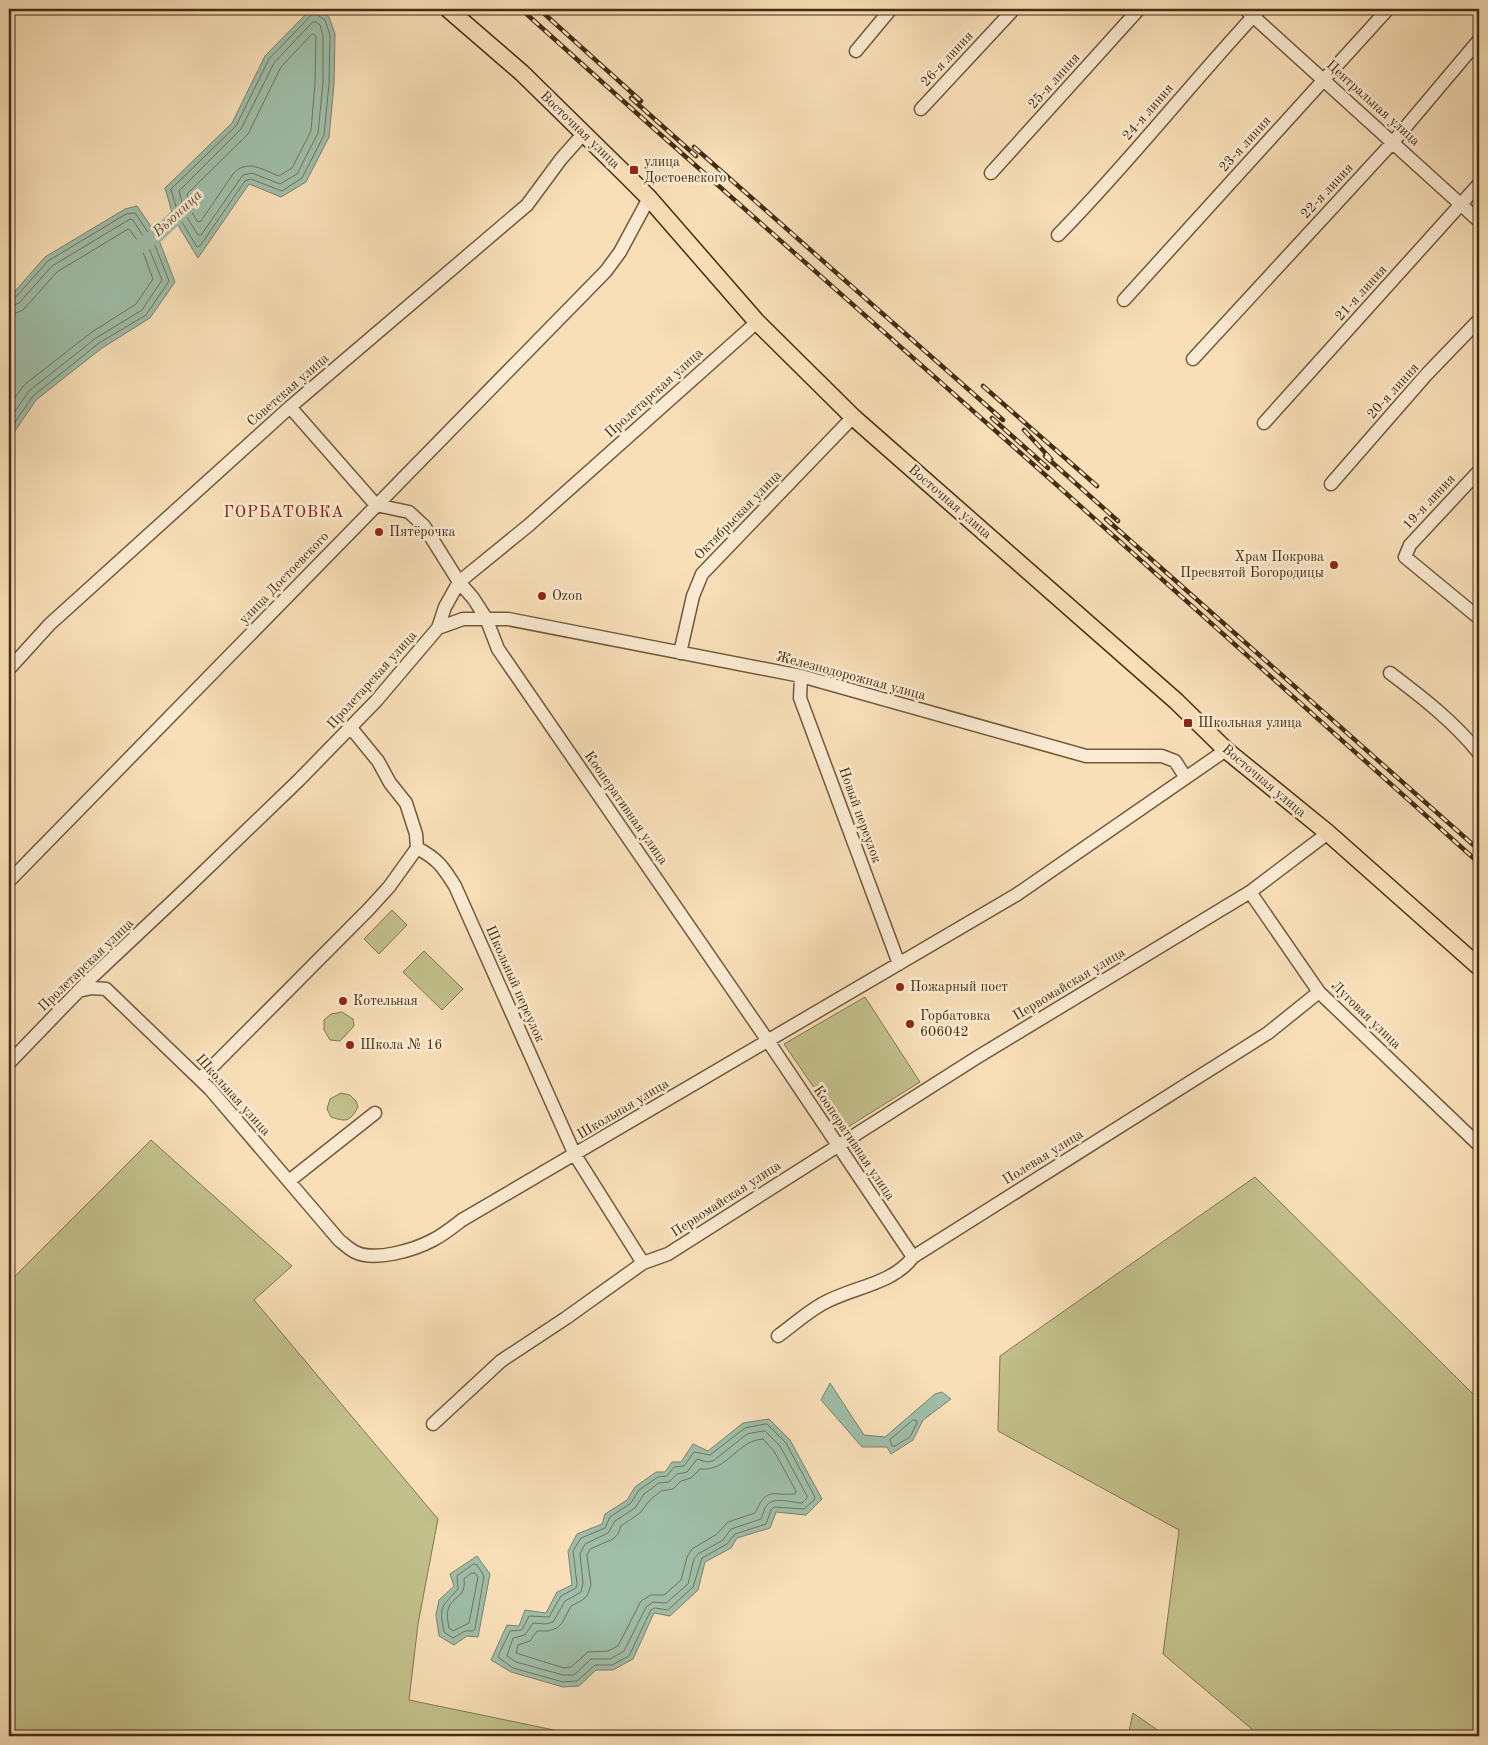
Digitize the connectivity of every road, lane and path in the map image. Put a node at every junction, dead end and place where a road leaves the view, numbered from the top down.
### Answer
1 (448, 9) edge
2 (891, 9) edge
3 (1014, 9) edge
4 (1139, 9) edge
5 (1388, 9) edge
6 (1253, 11) edge
7 (1479, 40) edge
8 (856, 51) dead end
9 (1324, 79) junction
10 (921, 108) dead end
11 (584, 133) junction
12 (1393, 142) junction
13 (991, 173) dead end
14 (1479, 184) edge
15 (649, 198) junction
16 (1462, 204) junction
17 (1479, 221) edge
18 (1058, 235) dead end
19 (1124, 300) dead end
20 (1479, 320) edge
21 (757, 322) junction
22 (1193, 358) dead end
23 (290, 407) junction
24 (853, 417) junction
25 (1264, 423) dead end
26 (1479, 471) edge
27 (1330, 484) dead end
28 (376, 505) junction
29 (459, 582) junction
30 (486, 618) junction
31 (1479, 618) edge
32 (438, 628) junction
33 (680, 653) junction
34 (9, 669) edge
35 (1390, 673) dead end
36 (801, 676) junction
37 (351, 728) junction
38 (1226, 750) junction
39 (1479, 753) edge
40 (1186, 778) junction
41 (1328, 833) junction
42 (418, 848) junction
43 (9, 882) edge
44 (1250, 892) junction
45 (899, 964) junction
46 (105, 965) junction
47 (1479, 967) edge
48 (106, 988) junction
49 (78, 991) junction
50 (1319, 992) junction
51 (768, 1041) junction
52 (9, 1063) edge
53 (200, 1079) junction
54 (375, 1113) dead end
55 (1479, 1145) edge
56 (837, 1146) junction
57 (575, 1155) junction
58 (288, 1181) junction
59 (914, 1257) junction
60 (643, 1263) junction
61 (778, 1336) dead end
62 (433, 1424) dead end

1 - 11 main road, Восточная улица
2 - 8 street
3 - 10 street, 26-я линия
4 - 13 street, 25-я линия
5 - 9 street, 23-я линия
6 - 9 street, Центральная улица
6 - 18 street, 24-я линия
7 - 12 street, 22-я линия
9 - 12 street, Центральная улица
9 - 19 street, 23-я линия
11 - 15 main road, Восточная улица
11 - 23 street, Советская улица
12 - 16 street, Центральная улица
12 - 22 street, 22-я линия
14 - 16 street, 21-я линия
15 - 21 main road, Восточная улица
15 - 28 street, улица Достоевского
16 - 17 street, Центральная улица
16 - 25 street, 21-я линия
20 - 27 street, 20-я линия
21 - 24 main road, Восточная улица
21 - 29 street, Пролетарская улица
23 - 28 street
23 - 34 street, Советская улица
24 - 33 street, Октябрьская улица
24 - 38 main road, Восточная улица
26 - 31 street, 19-я линия
28 - 29 street, Кооперативная улица
28 - 43 street, улица Достоевского
29 - 30 street, Кооперативная улица
29 - 32 street, Пролетарская улица
30 - 32 street, Железнодорожная улица
30 - 33 street, Железнодорожная улица
30 - 51 street, Кооперативная улица
32 - 37 street, Пролетарская улица
33 - 36 street, Железнодорожная улица
35 - 39 street
36 - 40 street, Железнодорожная улица
36 - 45 street, Новый переулок
37 - 42 street
37 - 46 street, Пролетарская улица
38 - 40 street, Школьная улица
38 - 41 main road, Восточная улица
40 - 45 street, Школьная улица
41 - 44 street, Первомайская улица
41 - 47 main road, Восточная улица
42 - 53 street
42 - 57 street, Школьный переулок
44 - 50 street, Луговая улица
44 - 56 street, Первомайская улица
45 - 51 street, Школьная улица
46 - 48 street
46 - 49 street, Пролетарская улица
48 - 49 street
48 - 53 street, Школьная улица
49 - 52 street, Пролетарская улица
50 - 55 street, Луговая улица
50 - 59 street, Полевая улица
51 - 56 street, Кооперативная улица
51 - 57 street, Школьная улица
53 - 58 street, Школьная улица
54 - 58 street
56 - 59 street, Кооперативная улица
56 - 60 street, Первомайская улица
57 - 58 street, Школьная улица
57 - 60 street, Школьный переулок
59 - 61 street, Полевая улица
60 - 62 street, Первомайская улица

